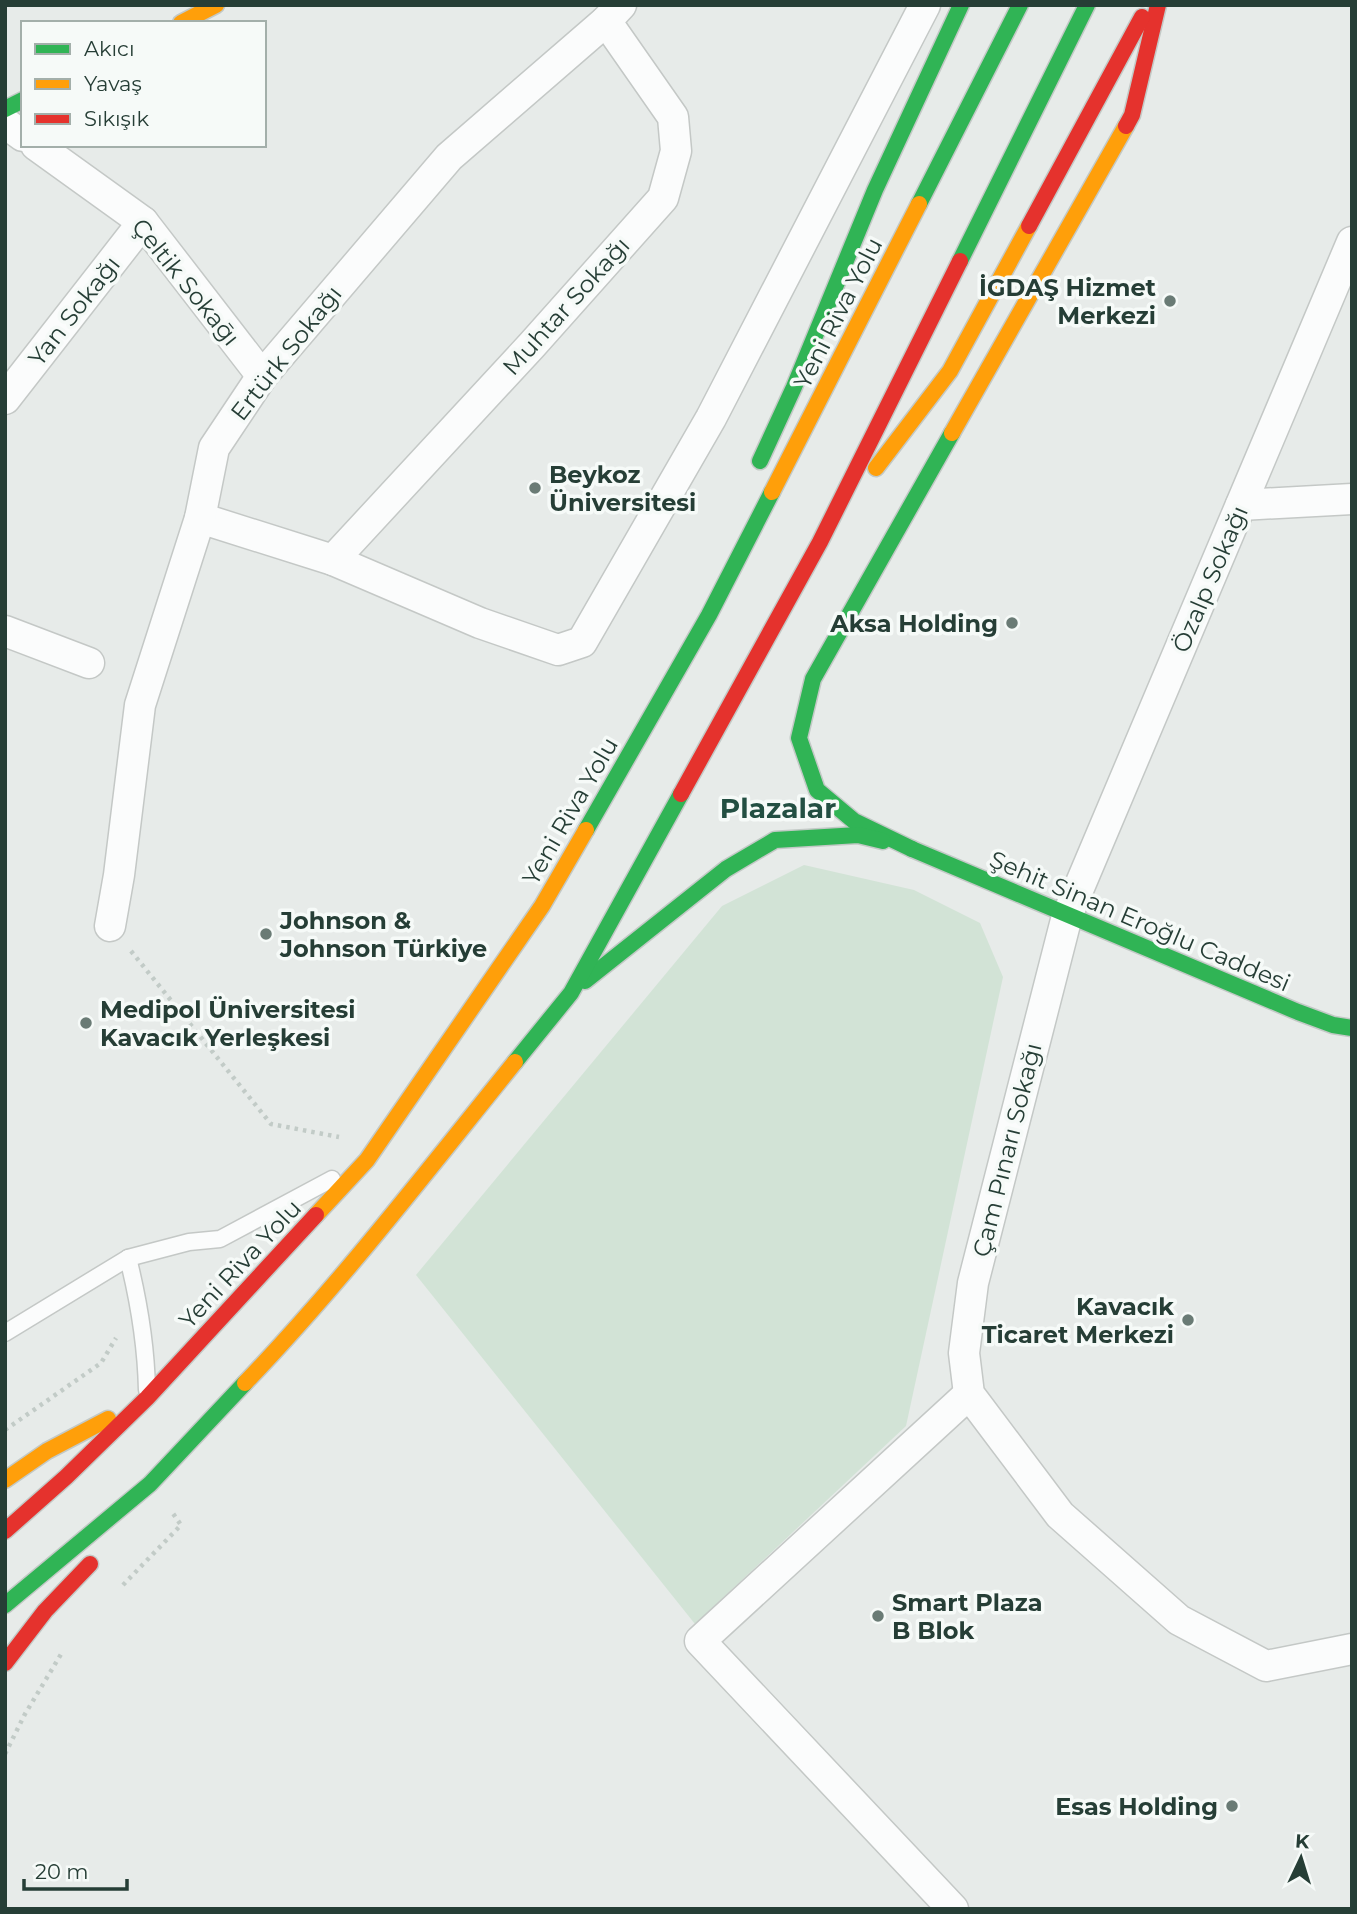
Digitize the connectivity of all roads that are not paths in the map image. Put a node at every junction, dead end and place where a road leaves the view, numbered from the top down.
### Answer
1 (216, 5) edge
2 (925, 5) edge
3 (961, 5) edge
4 (1020, 5) edge
5 (1087, 5) edge
6 (1149, 5) edge
7 (1158, 5) edge
8 (613, 13) edge
9 (185, 21) edge
10 (21, 101) edge
11 (5, 109) edge
12 (5, 123) edge
13 (21, 135) edge
14 (39, 147) edge
15 (143, 222) junction
16 (1352, 242) edge
17 (262, 376) junction
18 (5, 399) edge
19 (754, 475) dead end
20 (1352, 499) edge
21 (1241, 505) junction
22 (200, 518) junction
23 (820, 542) junction
24 (333, 560) junction
25 (685, 626) dead end
26 (5, 631) edge
27 (89, 663) dead end
28 (616, 777) junction
29 (912, 849) junction
30 (1067, 916) junction
31 (110, 926) road end
32 (571, 993) junction
33 (1352, 1028) edge
34 (367, 1160) junction
35 (128, 1258) junction
36 (5, 1333) edge
37 (970, 1394) junction
38 (147, 1398) junction
39 (5, 1480) edge
40 (149, 1483) junction
41 (5, 1531) edge
42 (5, 1605) edge
43 (1352, 1649) edge
44 (5, 1663) edge
45 (953, 1909) edge

1 - 9 main road
2 - 24 street
3 - 19 main road
4 - 28 main road, Yeni Riva Yolu
5 - 23 main road
6 - 23 main road
7 - 29 main road
8 - 17 street, Ertürk Sokağı
8 - 24 street, Muhtar Sokağı
10 - 11 main road
12 - 13 street
14 - 15 street, Çeltik Sokaḡı
15 - 17 street, Çeltik Sokaḡı
15 - 18 street, Yan Sokağı
16 - 21 street, Özalp Sokağı
17 - 22 street, Ertürk Sokağı
20 - 21 street
21 - 30 street, Özalp Sokağı
22 - 24 street
22 - 31 street, Ertürk Sokağı
23 - 32 main road
25 - 28 main road
26 - 27 street
28 - 34 main road, Yeni Riva Yolu
29 - 30 main road, Şehit Sinan Eroğlu Caddesi
29 - 32 main road
30 - 33 main road, Şehit Sinan Eroğlu Caddesi
30 - 37 street, Çam Pınarı Sokağı
32 - 40 main road
34 - 35 lane
34 - 38 main road, Yeni Riva Yolu
35 - 36 lane
35 - 38 lane
37 - 43 street, Çam Pınarı Sokağı
37 - 45 street
38 - 39 main road
38 - 41 main road, Yeni Riva Yolu
40 - 42 main road
40 - 44 main road

